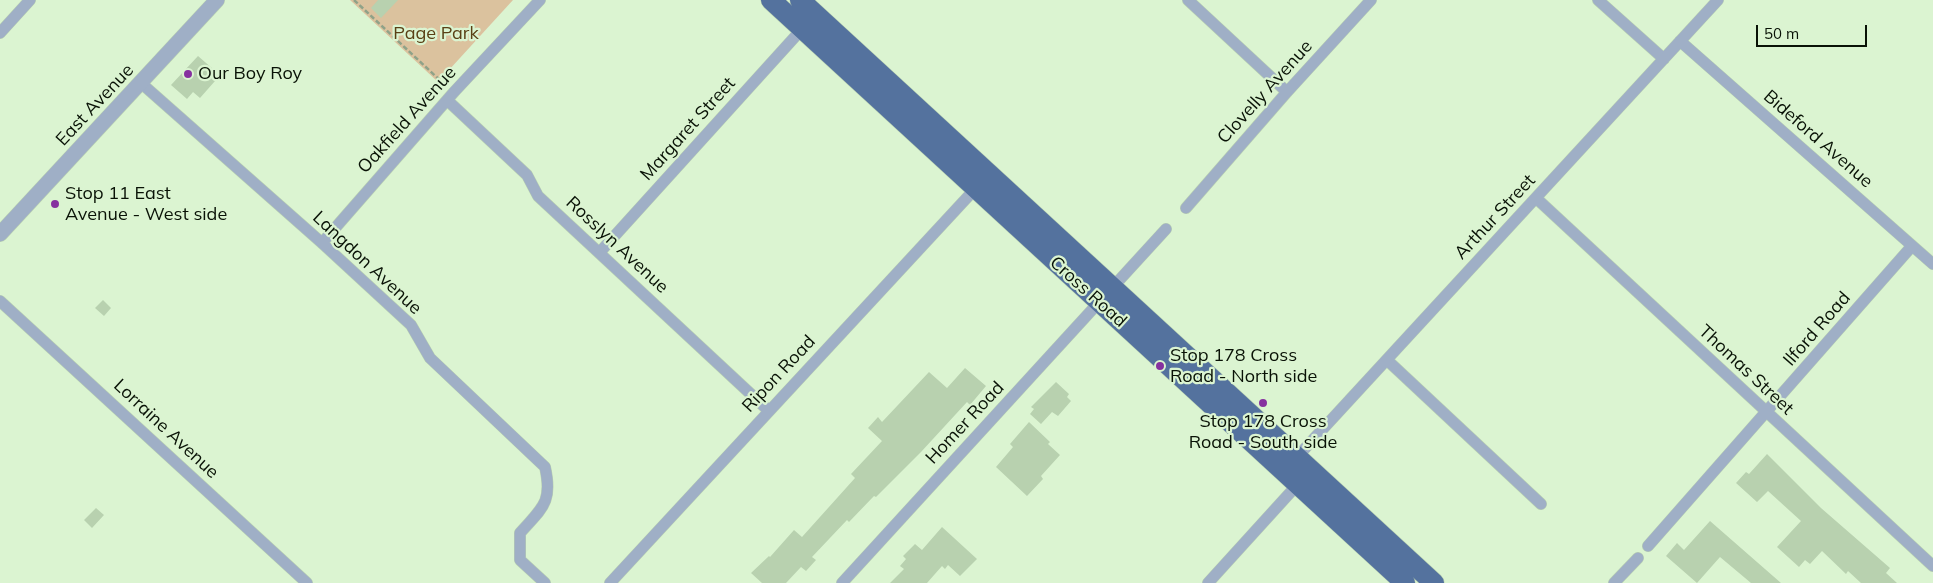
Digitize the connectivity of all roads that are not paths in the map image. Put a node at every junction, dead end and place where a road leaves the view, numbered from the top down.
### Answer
1 (30, 0) edge
2 (217, 0) edge
3 (540, 0) edge
4 (1188, 0) edge
5 (1371, 0) edge
6 (1598, 0) edge
7 (1718, 0) edge
8 (803, 1) edge
9 (775, 4) edge
10 (829, 26) junction
11 (802, 29) junction
12 (0, 33) edge
13 (1680, 41) junction
14 (1664, 59) junction
15 (141, 83) junction
16 (1288, 92) junction
17 (450, 96) junction
18 (989, 173) junction
19 (975, 189) junction
20 (1536, 198) junction
21 (1186, 208) dead end
22 (1166, 229) dead end
23 (0, 234) edge
24 (322, 243) junction
25 (1912, 246) junction
26 (600, 252) junction
27 (1933, 264) edge
28 (1113, 287) junction
29 (0, 300) edge
30 (1100, 302) junction
31 (1387, 360) junction
32 (768, 411) junction
33 (1766, 413) junction
34 (1297, 457) junction
35 (1298, 484) junction
36 (1541, 504) dead end
37 (1648, 546) dead end
38 (1638, 558) dead end
39 (1933, 566) edge
40 (308, 583) edge
41 (545, 583) edge
42 (610, 583) edge
43 (842, 583) edge
44 (1208, 583) edge
45 (1405, 583) edge
46 (1434, 583) edge
47 (1614, 583) edge

1 - 12 street
2 - 15 street, East Avenue
3 - 17 street, Oakfield Avenue
4 - 16 street
5 - 16 street, Clovelly Avenue
6 - 14 street
7 - 13 street, Arthur Street
8 - 9 highway
8 - 10 highway, Cross Road
8 - 11 highway
9 - 11 highway, Cross Road
10 - 11 highway
10 - 18 highway, Cross Road
11 - 19 highway, Cross Road
11 - 26 street, Margaret Street
13 - 14 street, Arthur Street
13 - 25 street, Bideford Avenue
14 - 20 street, Arthur Street
15 - 23 street, East Avenue
15 - 24 street, Langdon Avenue
16 - 21 street, Clovelly Avenue
17 - 24 street, Oakfield Avenue
17 - 26 street, Rosslyn Avenue
18 - 19 highway
18 - 28 highway, Cross Road
19 - 30 highway, Cross Road
19 - 32 street, Ripon Road
20 - 31 street, Arthur Street
20 - 33 street, Thomas Street
22 - 28 street
24 - 41 street, Langdon Avenue
25 - 27 street, Bideford Avenue
25 - 33 street, Ilford Road
26 - 32 street, Rosslyn Avenue
28 - 30 street, Homer Road
28 - 34 highway, Cross Road
29 - 40 street, Lorraine Avenue
30 - 35 highway, Cross Road
30 - 43 street, Homer Road
31 - 34 street, Arthur Street
31 - 36 street
32 - 42 street, Ripon Road
33 - 37 street, Ilford Road
33 - 39 street, Thomas Street
34 - 35 highway
34 - 46 highway, Cross Road
35 - 44 street
35 - 45 highway, Cross Road
38 - 47 street

